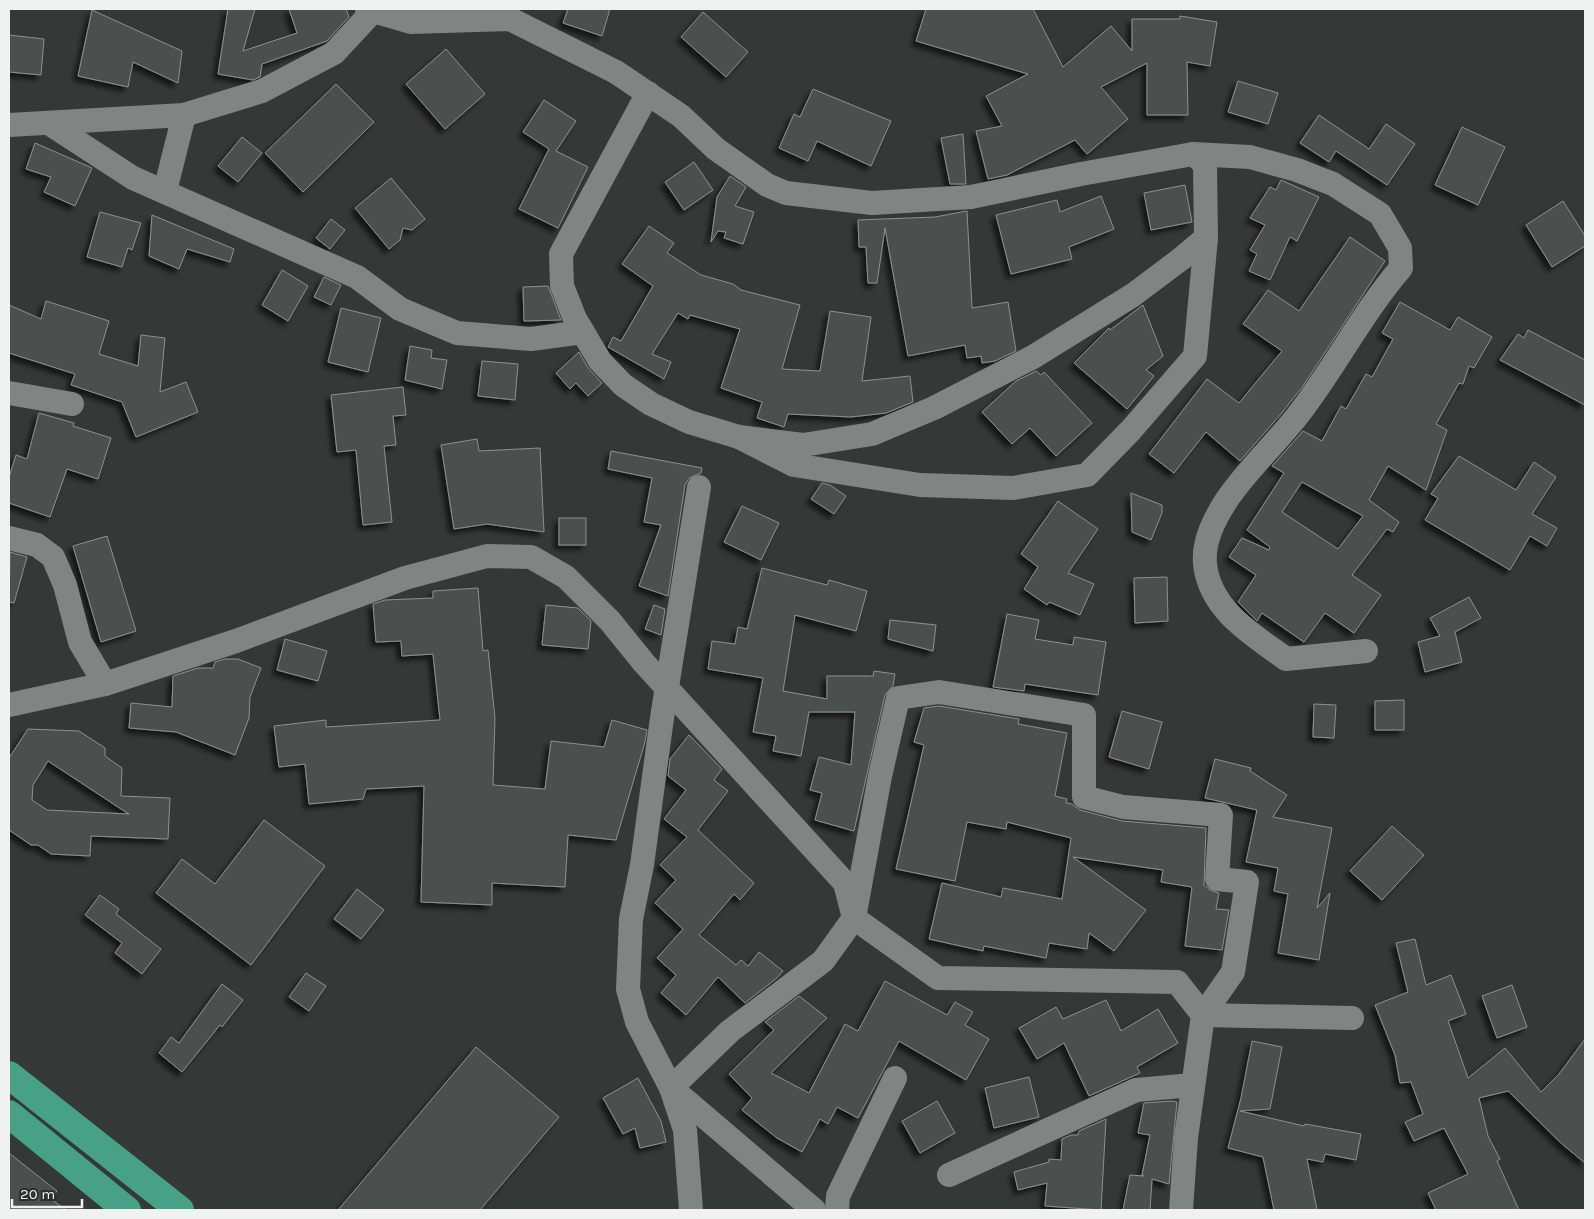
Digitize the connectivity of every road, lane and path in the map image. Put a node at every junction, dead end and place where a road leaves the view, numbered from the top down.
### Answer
1 (370, 10) edge
2 (648, 93) junction
3 (184, 115) junction
4 (50, 124) junction
5 (9, 125) edge
6 (1193, 154) junction
7 (165, 191) junction
8 (1206, 238) junction
9 (583, 332) junction
10 (9, 393) edge
11 (72, 404) dead end
12 (739, 437) junction
13 (699, 487) dead end
14 (9, 538) edge
15 (1366, 651) dead end
16 (105, 684) junction
17 (667, 688) junction
18 (9, 705) edge
19 (854, 918) junction
20 (1203, 1015) junction
21 (1352, 1018) dead end
22 (9, 1075) edge
23 (895, 1078) dead end
24 (1193, 1085) junction
25 (671, 1088) junction
26 (9, 1114) edge
27 (949, 1175) dead end
28 (127, 1210) edge
29 (180, 1210) edge
30 (691, 1210) edge
31 (814, 1210) edge
32 (837, 1210) edge
33 (1181, 1210) edge

1 - 2 street
1 - 3 street
2 - 6 street
2 - 9 street
3 - 4 street
3 - 7 street
4 - 5 street
4 - 7 street
6 - 8 street
6 - 15 street
7 - 9 street
8 - 12 street
8 - 12 street
9 - 12 street
10 - 11 street
13 - 17 street
14 - 16 street
16 - 17 street
16 - 18 street
17 - 19 street
17 - 25 street
19 - 20 street
19 - 20 street
19 - 25 street
20 - 21 street
20 - 24 street
22 - 29 highway
23 - 32 street
24 - 27 street
24 - 33 street
25 - 30 street
25 - 31 street
26 - 28 highway

